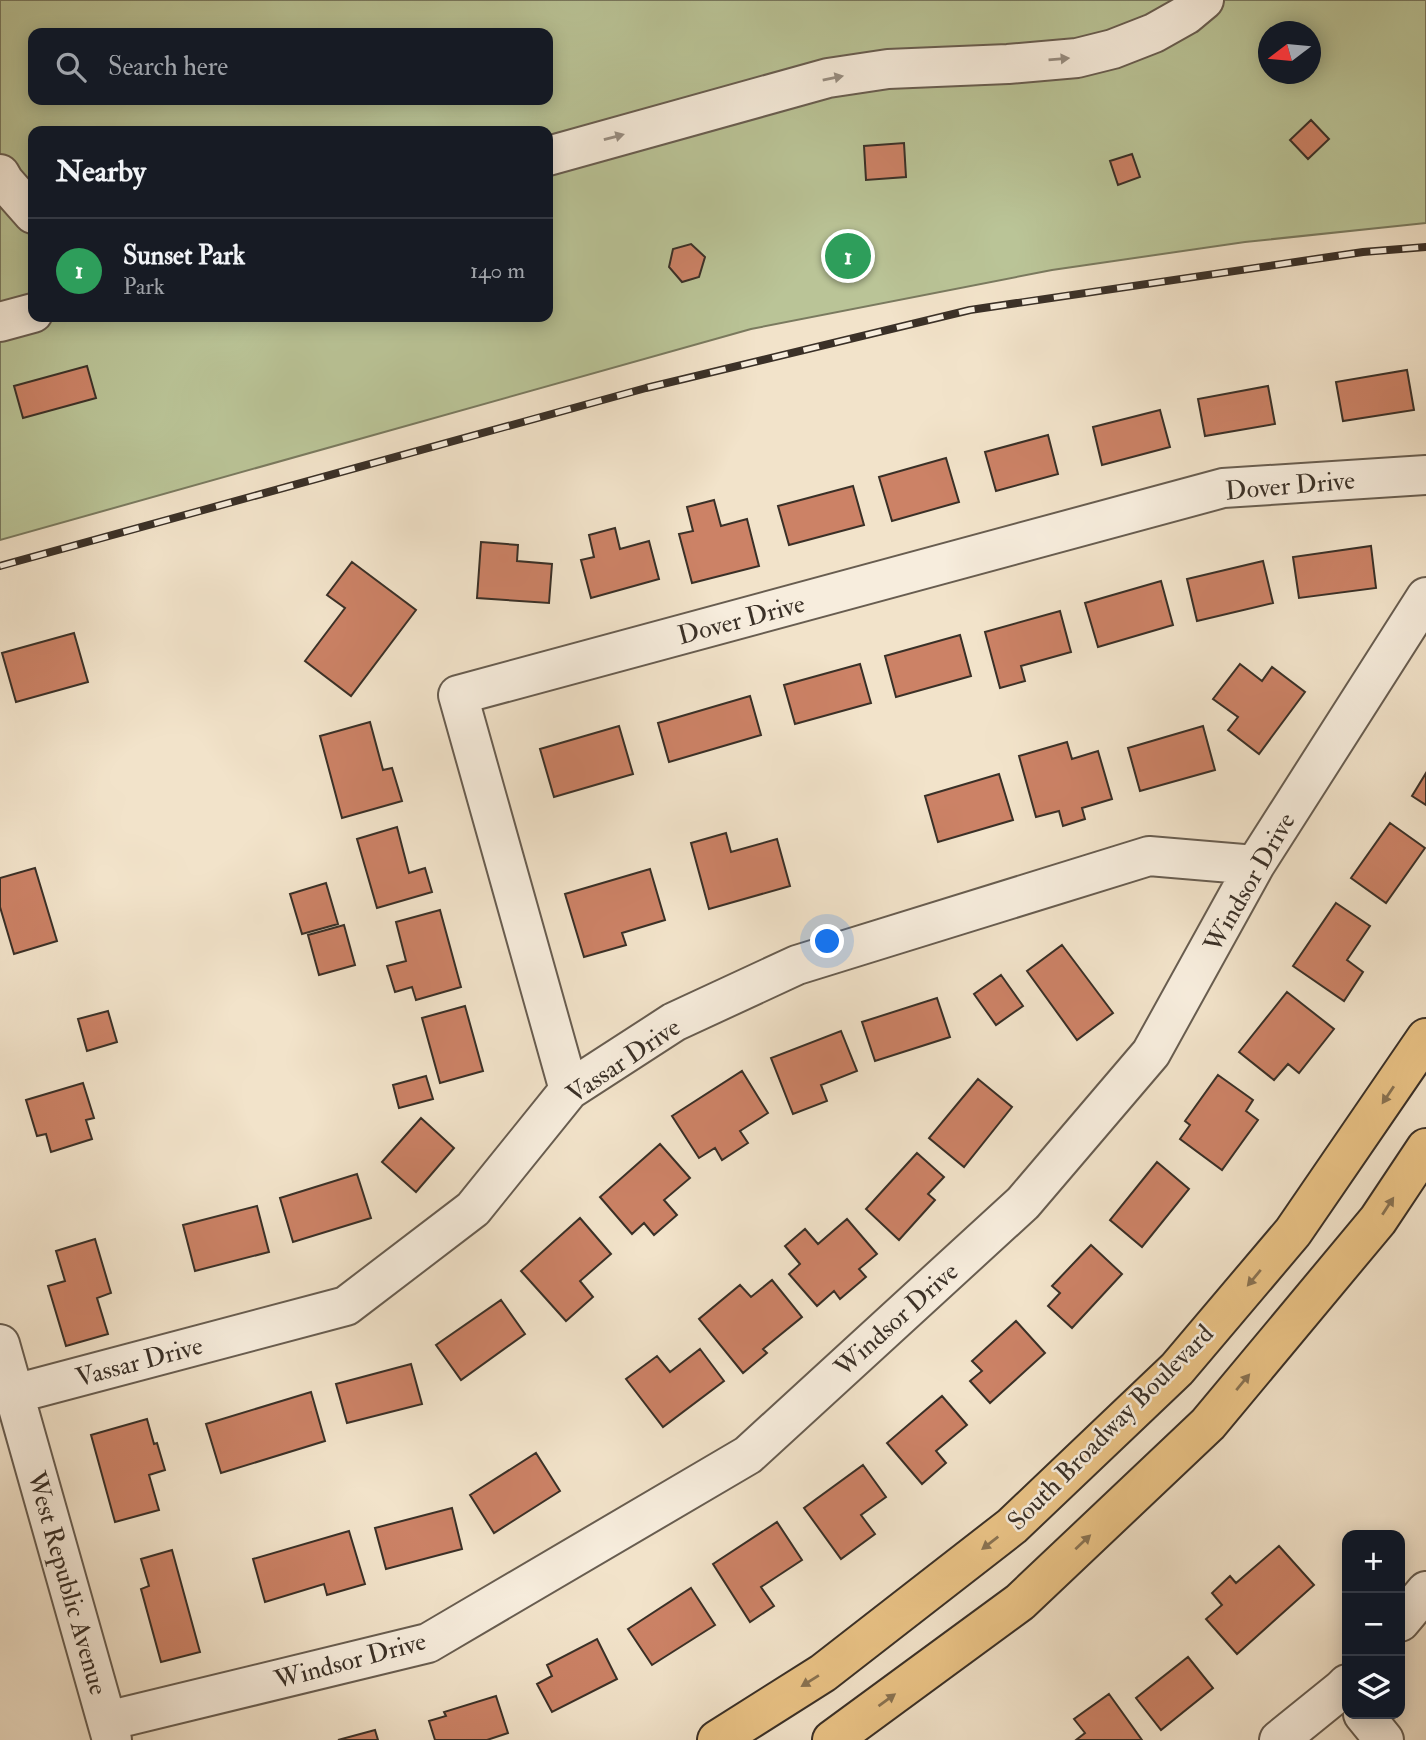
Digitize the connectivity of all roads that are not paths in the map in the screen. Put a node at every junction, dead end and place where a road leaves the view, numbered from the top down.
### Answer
1 (1204, 0) edge
2 (553, 155) edge
3 (0, 174) edge
4 (28, 208) edge
5 (28, 314) edge
6 (0, 322) edge
7 (1426, 475) edge
8 (1426, 597) edge
9 (1255, 865) junction
10 (1426, 1038) edge
11 (569, 1090) junction
12 (1426, 1148) edge
13 (0, 1344) edge
14 (14, 1394) junction
15 (1426, 1591) edge
16 (1405, 1616) edge
17 (1342, 1700) edge
18 (1368, 1719) edge
19 (109, 1730) edge
20 (717, 1740) edge
21 (832, 1740) edge
22 (1279, 1740) edge
23 (1384, 1740) edge

2 -> 1 street
3 - 4 street
5 - 6 street
7 - 11 street, Dover Drive
8 - 9 street, Windsor Drive
9 - 11 street, Vassar Drive
9 - 19 street, Windsor Drive
10 -> 20 main road, South Broadway Boulevard
11 - 14 street, Vassar Drive
21 -> 12 main road
13 - 14 street, West Republic Avenue
14 - 19 street, West Republic Avenue
15 - 16 street
17 - 22 street
18 - 23 street

